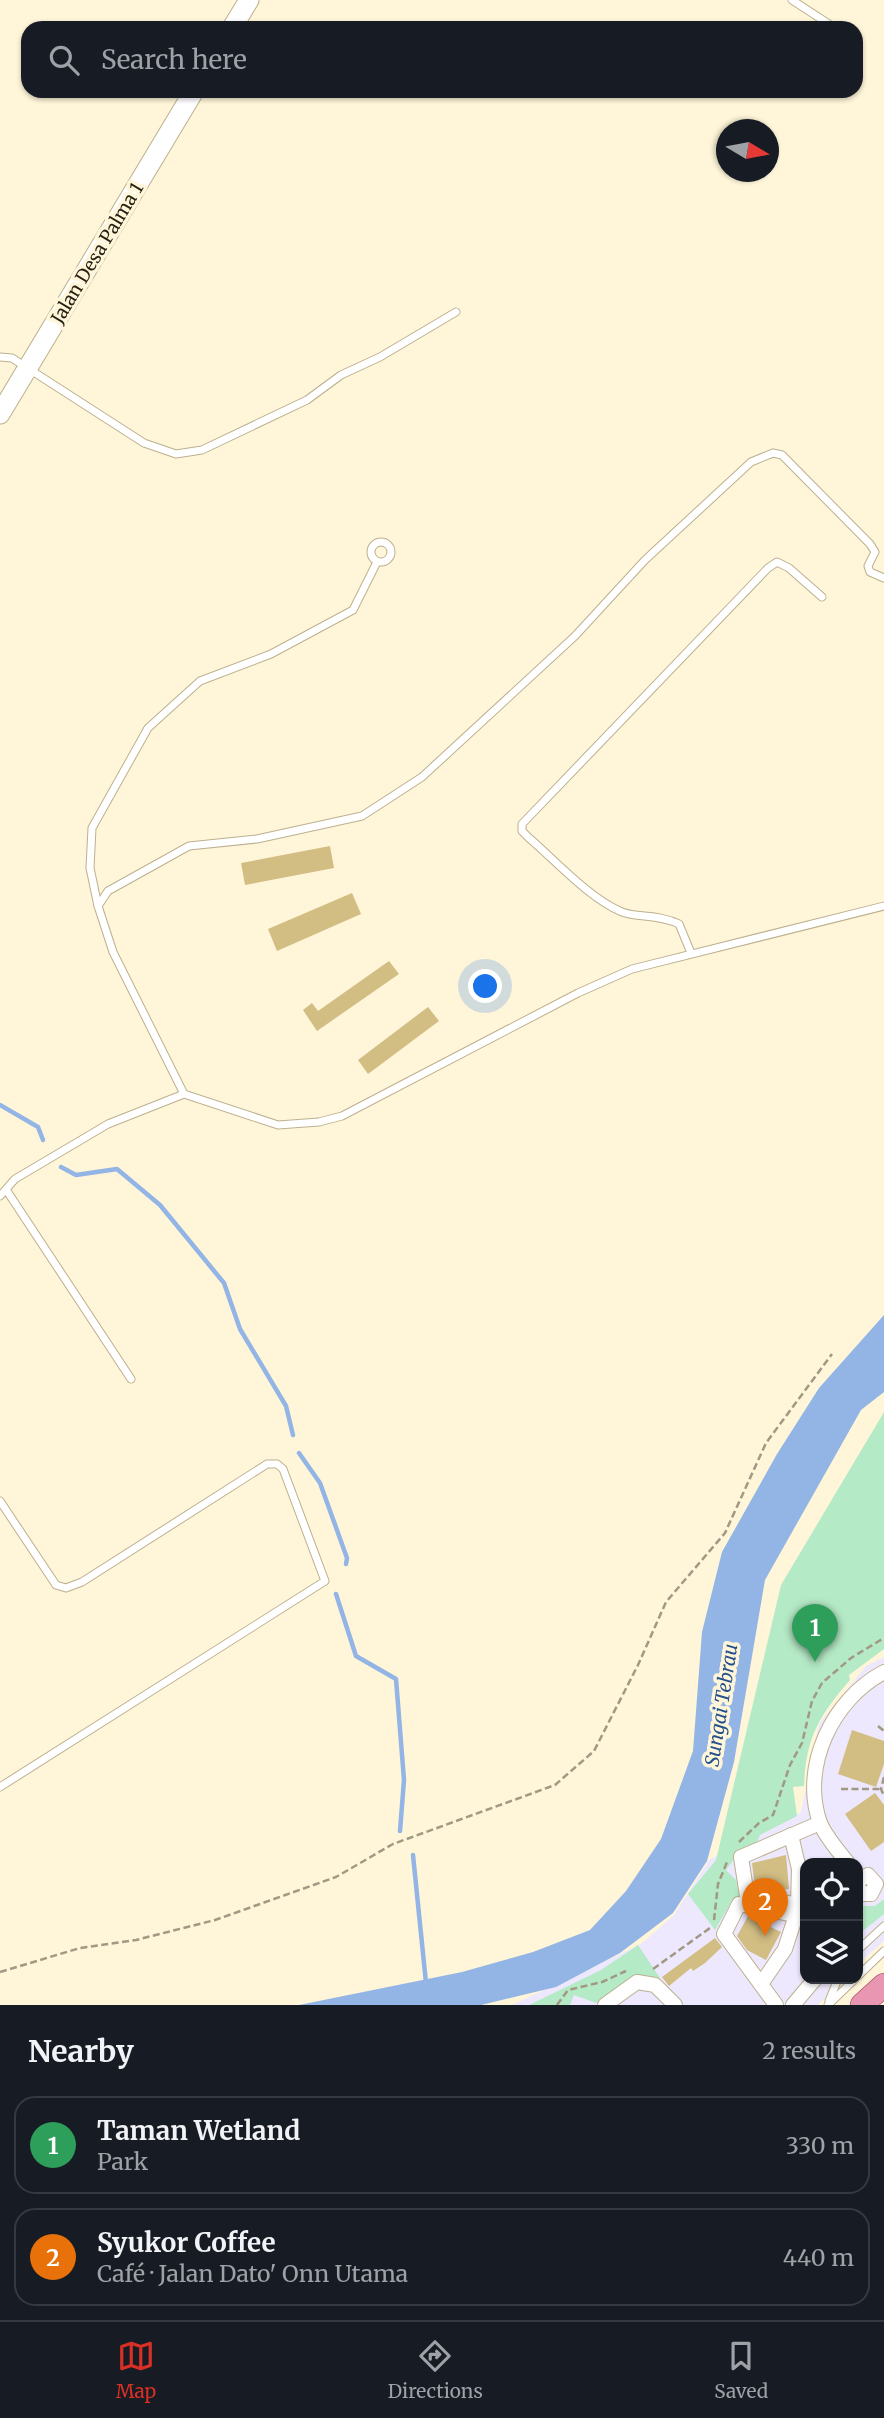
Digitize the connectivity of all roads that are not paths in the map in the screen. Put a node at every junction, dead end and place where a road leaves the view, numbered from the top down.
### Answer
1 (249, 0) edge
2 (792, 0) edge
3 (236, 21) edge
4 (824, 21) edge
5 (190, 98) edge
6 (456, 312) dead end
7 (0, 357) edge
8 (27, 369) junction
9 (0, 414) edge
10 (377, 562) dead end
11 (884, 578) edge
12 (822, 597) dead end
13 (98, 906) junction
14 (884, 906) edge
15 (691, 953) junction
16 (184, 1094) junction
17 (3, 1194) edge
18 (131, 1379) dead end
19 (0, 1501) edge
20 (884, 1672) edge
21 (0, 1787) edge
22 (820, 1823) junction
23 (791, 1835) junction
24 (844, 1858) edge
25 (863, 1881) edge
26 (880, 1884) edge
27 (800, 1890) edge
28 (800, 1911) edge
29 (800, 1911) edge
30 (800, 1913) edge
31 (884, 1926) edge
32 (863, 1945) edge
33 (884, 1951) edge
34 (863, 1970) edge
35 (761, 1984) junction
36 (811, 1984) edge
37 (836, 1984) edge
38 (849, 1984) edge
39 (884, 1985) edge
40 (605, 2005) edge
41 (675, 2005) edge
42 (776, 2005) edge
43 (793, 2005) edge
44 (828, 2005) edge
45 (862, 2005) edge

1 - 3 street
2 - 4 lane
5 - 8 street, Jalan Desa Palma 1
6 - 8 lane
7 - 8 lane
8 - 9 street, Jalan Desa Palma 1
10 - 13 lane
11 - 13 lane
12 - 15 lane
13 - 16 lane
14 - 15 lane
15 - 16 lane
16 - 17 lane
17 - 18 lane
19 - 21 lane
20 - 22 street
22 - 23 street
22 - 24 street
23 - 27 street
23 - 28 street
25 - 26 street
29 - 35 street
30 - 35 street
31 - 32 lane
33 - 34 lane
35 - 42 street
36 - 43 street
37 - 44 lane
38 - 44 lane
39 - 45 main road
40 - 41 street

